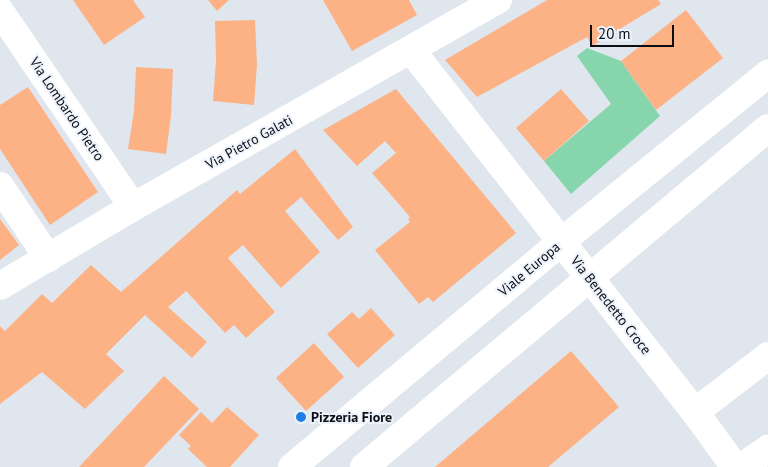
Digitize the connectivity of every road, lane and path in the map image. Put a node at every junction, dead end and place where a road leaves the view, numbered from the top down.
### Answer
1 (498, 0) edge
2 (0, 11) edge
3 (411, 50) junction
4 (768, 74) edge
5 (768, 128) edge
6 (0, 186) edge
7 (133, 207) junction
8 (561, 242) junction
9 (48, 258) junction
10 (589, 277) junction
11 (0, 286) edge
12 (768, 356) edge
13 (695, 412) junction
14 (768, 449) edge
15 (292, 467) edge
16 (364, 467) edge
17 (735, 467) edge
18 (742, 467) edge

1 - 3 street, Via Pietro Galati
2 - 7 street, Via Lombardo Pietro
3 - 7 street, Via Pietro Galati
3 - 8 street, Via Benedetto Croce
4 - 8 street, Viale Europa
5 - 10 street
6 - 9 street
7 - 9 street, Via Pietro Galati
8 - 10 street, Via Benedetto Croce
8 - 15 street, Viale Europa
9 - 11 street, Via Pietro Galati
10 - 13 street, Via Benedetto Croce
10 - 16 street
12 - 13 street
13 - 17 street, Via Benedetto Croce
14 - 18 street

